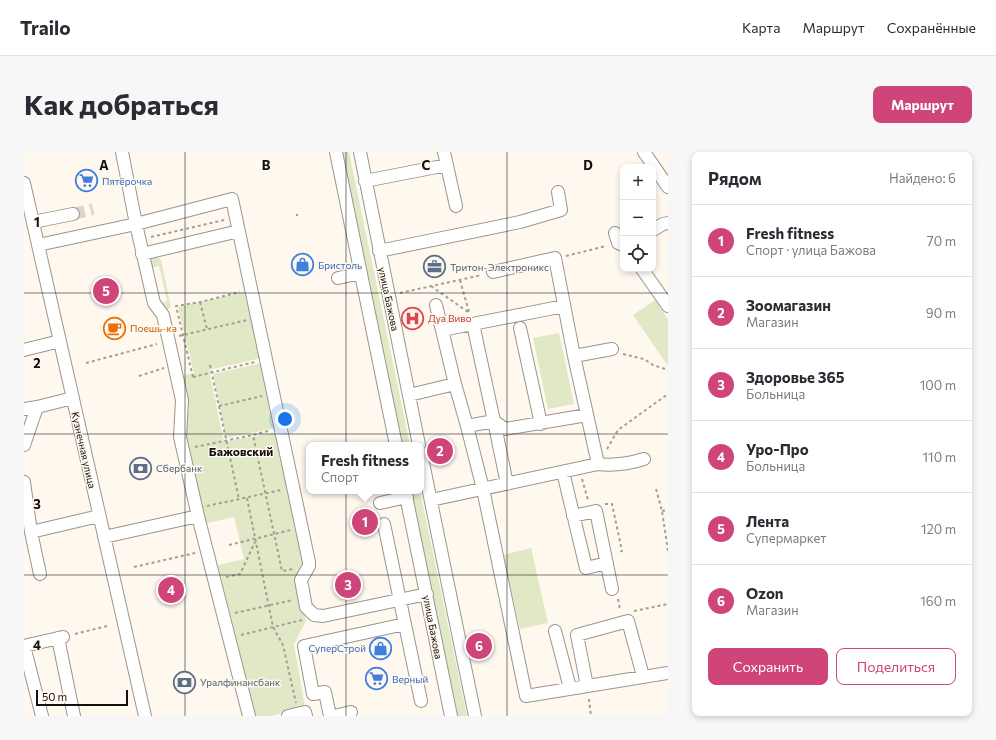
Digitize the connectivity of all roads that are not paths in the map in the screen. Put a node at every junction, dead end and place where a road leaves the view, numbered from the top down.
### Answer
1 (122, 152) edge
2 (336, 152) edge
3 (360, 152) edge
4 (444, 152) edge
5 (644, 152) edge
6 (447, 165) junction
7 (365, 181) junction
8 (24, 183) edge
9 (668, 187) edge
10 (558, 192) dead end
11 (26, 197) edge
12 (456, 206) dead end
13 (73, 214) tunnel mouth
14 (33, 222) junction
15 (668, 223) edge
16 (136, 224) junction
17 (656, 228) edge
18 (239, 231) junction
19 (38, 245) junction
20 (379, 251) junction
21 (142, 254) junction
22 (493, 272) road end
23 (644, 272) edge
24 (361, 273) junction
25 (338, 278) dead end
26 (436, 305) dead end
27 (564, 306) junction
28 (668, 306) edge
29 (478, 323) junction
30 (520, 328) dead end
31 (442, 330) junction
32 (60, 341) junction
33 (610, 349) road end
34 (24, 350) edge
35 (574, 356) junction
36 (455, 384) junction
37 (409, 395) junction
38 (73, 398) junction
39 (37, 406) junction
40 (24, 409) edge
41 (587, 415) junction
42 (494, 421) junction
43 (541, 424) junction
44 (467, 426) junction
45 (395, 442) edge
46 (418, 442) edge
47 (24, 445) edge
48 (644, 459) dead end
49 (598, 464) junction
50 (424, 467) edge
51 (563, 472) junction
52 (24, 482) edge
53 (507, 484) junction
54 (406, 494) edge
55 (488, 496) junction
56 (431, 500) junction
57 (380, 503) dead end
58 (198, 512) junction
59 (99, 516) junction
60 (573, 516) junction
61 (384, 524) dead end
62 (28, 528) edge
63 (104, 537) junction
64 (607, 563) junction
65 (40, 574) dead end
66 (615, 593) road end
67 (427, 594) junction
68 (400, 600) junction
69 (405, 624) junction
70 (555, 631) dead end
71 (24, 646) edge
72 (668, 672) edge
73 (642, 676) junction
74 (586, 686) junction
75 (570, 688) junction
76 (421, 701) dead end
77 (351, 712) dead end
78 (42, 716) edge
79 (74, 716) edge
80 (145, 716) edge
81 (250, 716) edge
82 (330, 716) edge
83 (334, 716) edge
84 (451, 716) edge
85 (475, 716) edge

1 - 16 street
2 - 24 street
3 - 7 street, улица Бажова
4 - 6 street
5 - 9 street
6 - 7 street
6 - 12 street
7 - 20 street, улица Бажова
8 - 11 street, Кузнечная улица
10 - 20 street
11 - 14 street, Кузнечная улица
13 - 14 street
14 - 19 street, Кузнечная улица
15 - 17 street
16 - 18 street
16 - 19 street
16 - 21 street
18 - 21 street
18 - 68 street
19 - 32 street, Кузнечная улица
20 - 37 street, улица Бажова
21 - 58 street
22 - 27 street
23 - 28 street
24 - 25 street
24 - 45 street
26 - 31 street
27 - 29 street
27 - 35 street
29 - 31 street
29 - 42 street
30 - 43 street
31 - 36 street
32 - 34 street
32 - 38 street, Кузнечная улица
33 - 35 street
35 - 41 street
36 - 37 street
36 - 44 street
37 - 46 street, улица Бажова
38 - 39 street
38 - 59 street, Кузнечная улица
39 - 40 street
39 - 47 street
41 - 43 street
41 - 49 street
42 - 43 street
42 - 44 street
42 - 53 street
44 - 55 street
48 - 49 street
49 - 51 street
50 - 56 street
51 - 53 street
51 - 60 street
52 - 62 street
53 - 55 street
54 - 57 street
54 - 67 street, улица Бажова
55 - 56 street
55 - 75 street
56 - 85 street
58 - 63 street
58 - 81 street
59 - 62 street
59 - 63 street, Кузнечная улица
60 - 64 street
60 - 64 street
61 - 68 street
62 - 65 street
63 - 80 street, Кузнечная улица
64 - 66 street
67 - 68 street
67 - 84 street, улица Бажова
68 - 69 street
69 - 76 street
69 - 82 street
70 - 75 street
71 - 78 street
71 - 79 street
72 - 73 street
73 - 74 street
73 - 74 street
74 - 75 street
77 - 83 street

